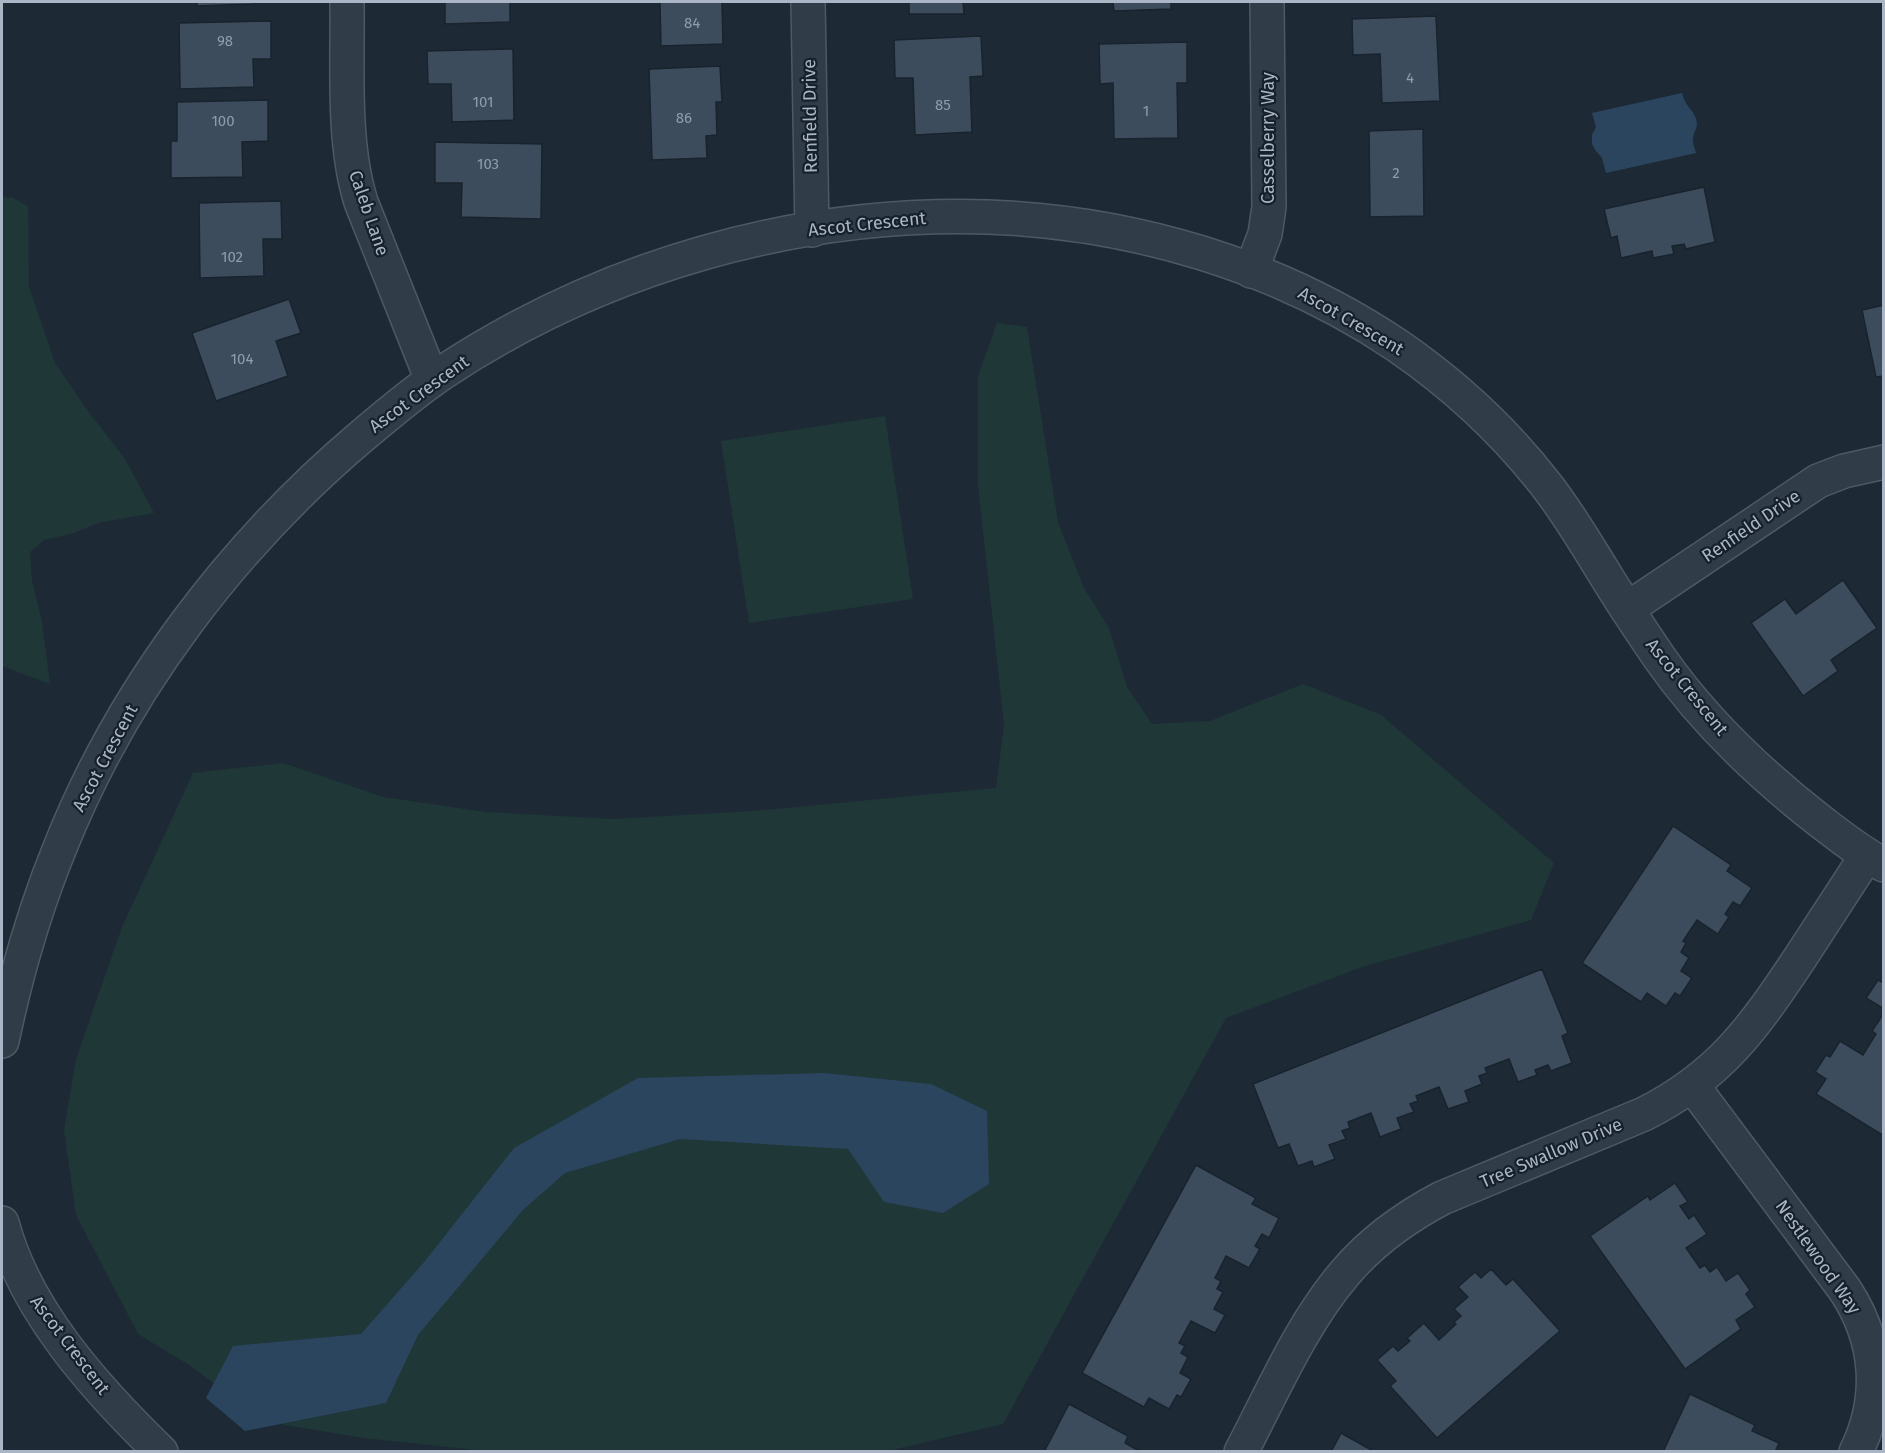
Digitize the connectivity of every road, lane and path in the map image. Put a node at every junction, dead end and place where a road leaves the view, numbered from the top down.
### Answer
1 (347, 2) edge
2 (808, 2) edge
3 (1267, 2) edge
4 (812, 230) junction
5 (1251, 271) junction
6 (432, 380) junction
7 (1884, 462) edge
8 (1627, 609) junction
9 (1875, 860) edge
10 (2, 1041) edge
11 (1692, 1085) junction
12 (2, 1223) edge
13 (161, 1452) edge
14 (1242, 1452) edge
15 (1856, 1452) edge

1 - 6 street, Caleb Lane
2 - 4 street, Renfield Drive
3 - 5 street, Casselberry Way
4 - 5 street, Ascot Crescent
4 - 6 street, Ascot Crescent
5 - 8 street, Ascot Crescent
6 - 10 street, Ascot Crescent
7 - 8 street, Renfield Drive
8 - 9 street, Ascot Crescent
9 - 11 street, Tree Swallow Drive
11 - 14 street, Tree Swallow Drive
11 - 15 street, Nestlewood Way
12 - 13 street, Ascot Crescent

